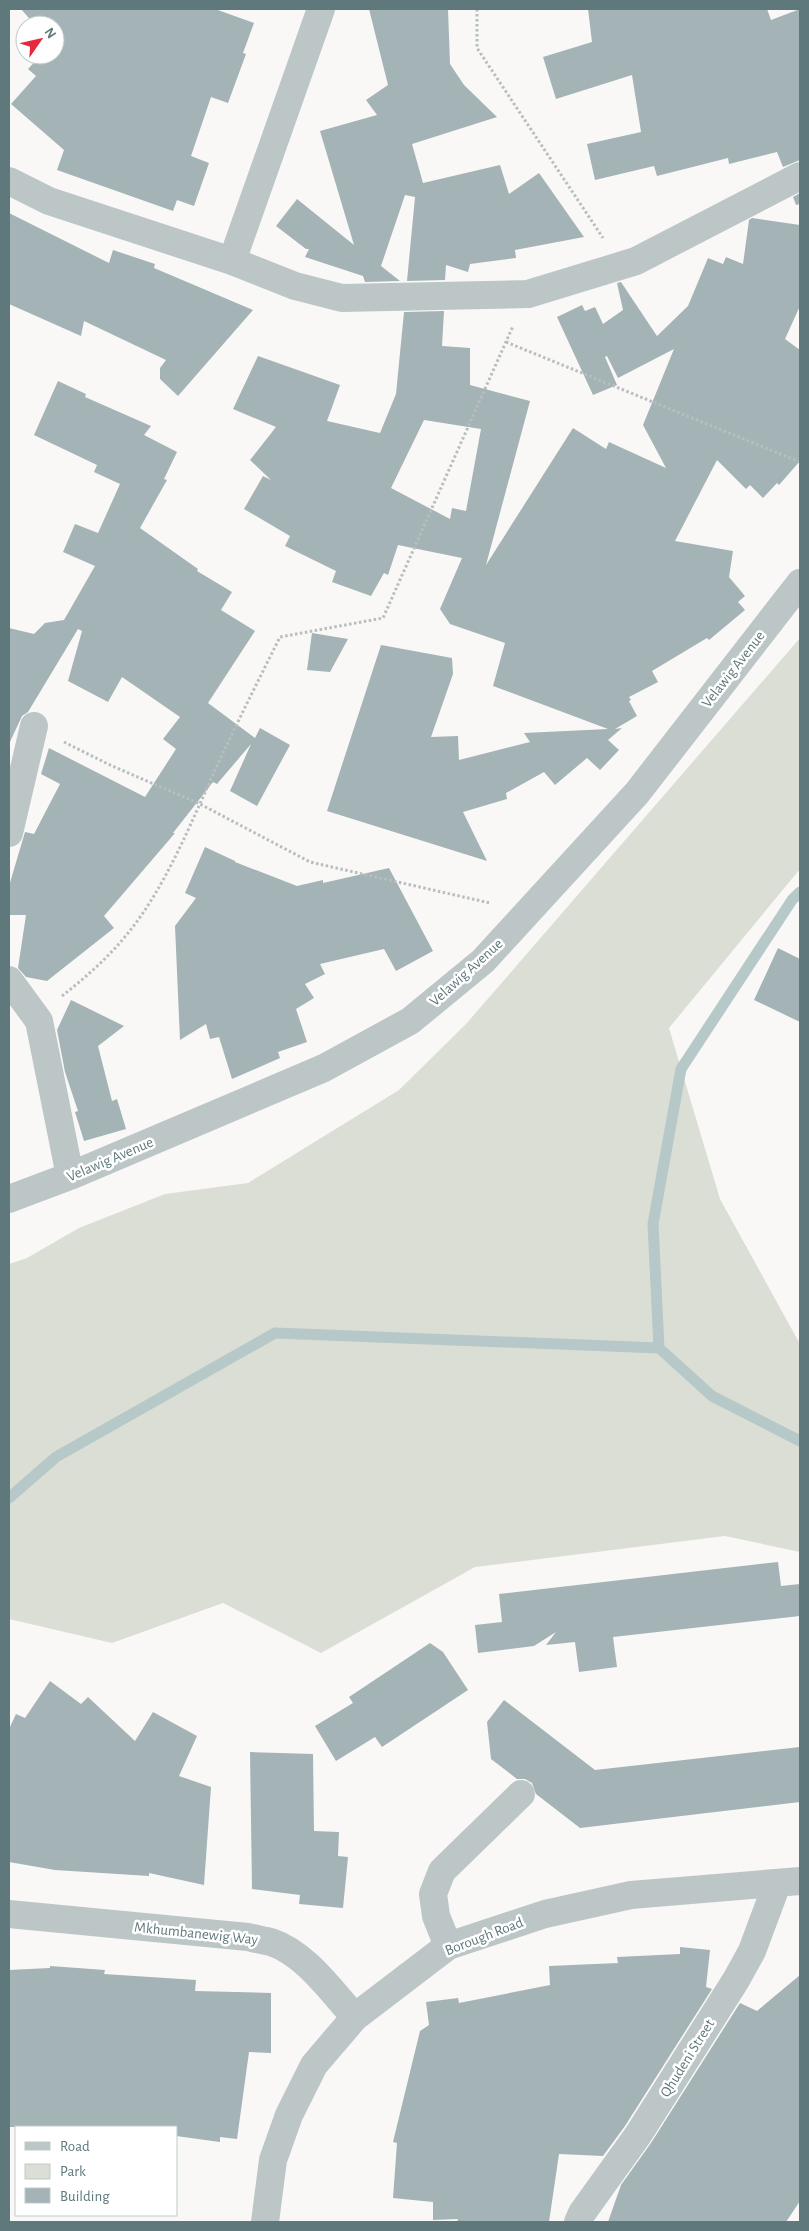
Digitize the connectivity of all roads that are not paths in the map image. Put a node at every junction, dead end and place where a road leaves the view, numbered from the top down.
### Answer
1 (321, 9) edge
2 (800, 176) edge
3 (9, 181) edge
4 (232, 261) junction
5 (800, 583) edge
6 (34, 726) road end
7 (9, 833) edge
8 (9, 980) edge
9 (70, 1176) junction
10 (9, 1199) edge
11 (521, 1794) dead end
12 (789, 1882) edge
13 (9, 1914) edge
14 (448, 1946) junction
15 (355, 2016) junction
16 (265, 2222) edge
17 (578, 2222) edge

1 - 4 street
2 - 4 street
3 - 4 street
5 - 9 street, Velawig Avenue
6 - 7 street
8 - 9 street
9 - 10 street, Velawig Avenue
11 - 14 street
12 - 14 street, Borough Road
12 - 17 street, Qhudeni Street
13 - 15 street, Mkhumbanewig Way
14 - 15 street, Borough Road
15 - 16 street, Borough Road

